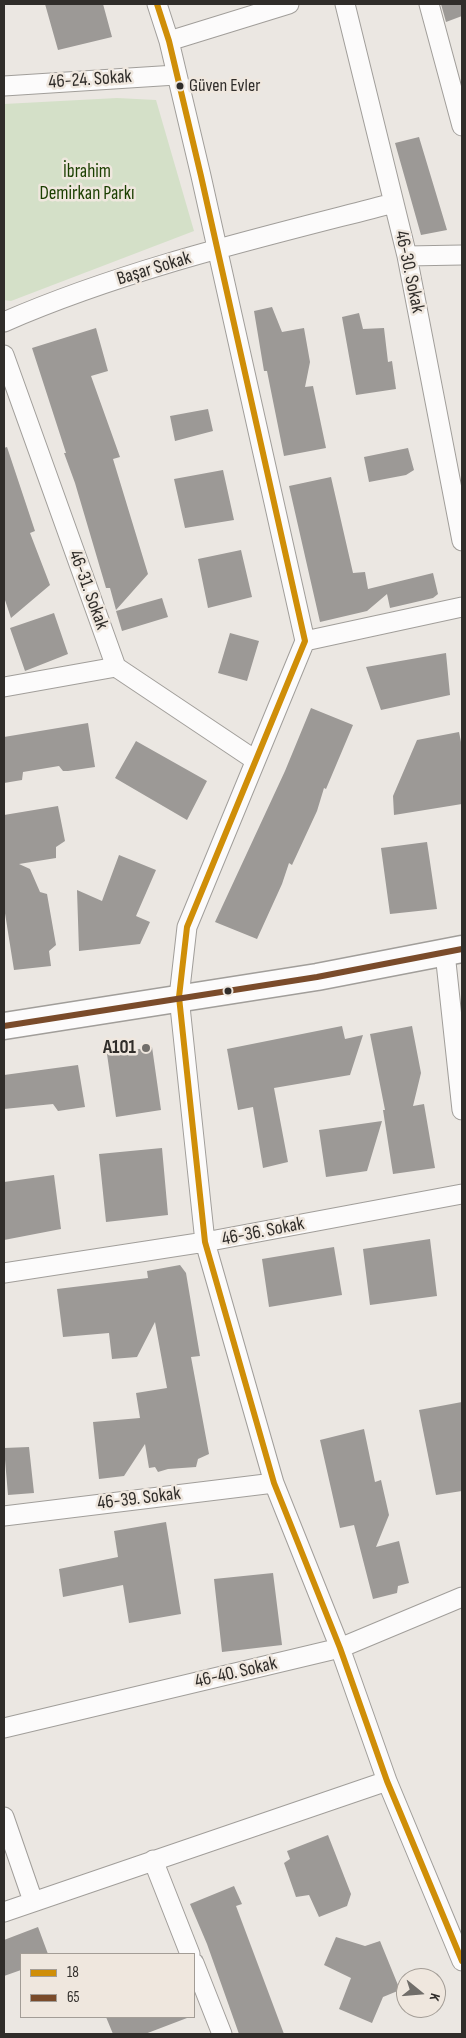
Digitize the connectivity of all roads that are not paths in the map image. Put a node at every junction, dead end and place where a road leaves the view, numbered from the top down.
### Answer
1 (157, 4) edge
2 (289, 4) edge
3 (345, 4) edge
4 (429, 4) edge
5 (169, 41) junction
6 (176, 76) junction
7 (4, 86) edge
8 (462, 126) edge
9 (394, 203) junction
10 (216, 250) junction
11 (462, 254) edge
12 (406, 256) junction
13 (4, 322) edge
14 (4, 355) edge
15 (462, 541) edge
16 (462, 607) edge
17 (306, 641) junction
18 (116, 666) junction
19 (4, 688) edge
20 (255, 760) junction
21 (454, 951) edge
22 (179, 997) junction
23 (4, 1009) edge
24 (4, 1026) edge
25 (462, 1110) edge
26 (462, 1194) edge
27 (205, 1242) junction
28 (4, 1273) edge
29 (274, 1483) junction
30 (4, 1516) edge
31 (462, 1597) edge
32 (340, 1648) junction
33 (4, 1728) edge
34 (387, 1781) junction
35 (4, 1817) edge
36 (153, 1860) junction
37 (33, 1901) junction
38 (4, 1912) edge
39 (190, 1953) edge
40 (462, 1961) edge
41 (195, 1966) edge
42 (222, 2034) edge

1 - 5 street
2 - 5 street
3 - 9 street, 46-30. Sokak
4 - 8 street
5 - 6 street
6 - 7 street, 46-24. Sokak
6 - 10 street
9 - 10 street, Başar Sokak
9 - 12 street, 46-30. Sokak
10 - 13 street, Başar Sokak
10 - 17 street
11 - 12 street
12 - 15 street, 46-30. Sokak
14 - 18 street, 46-31. Sokak
16 - 17 street
17 - 20 street
18 - 19 street
18 - 20 street
20 - 22 street
21 - 22 street
21 - 25 street
22 - 23 street
22 - 24 street
22 - 27 street
26 - 27 street, 46-36. Sokak
27 - 28 street, 46-36. Sokak
27 - 29 street
29 - 30 street, 46-39. Sokak
29 - 32 street
31 - 32 street, 46-40. Sokak
32 - 33 street, 46-40. Sokak
32 - 34 street
34 - 36 street
34 - 40 street
35 - 37 street
36 - 37 street
36 - 39 street
37 - 38 street
41 - 42 street

